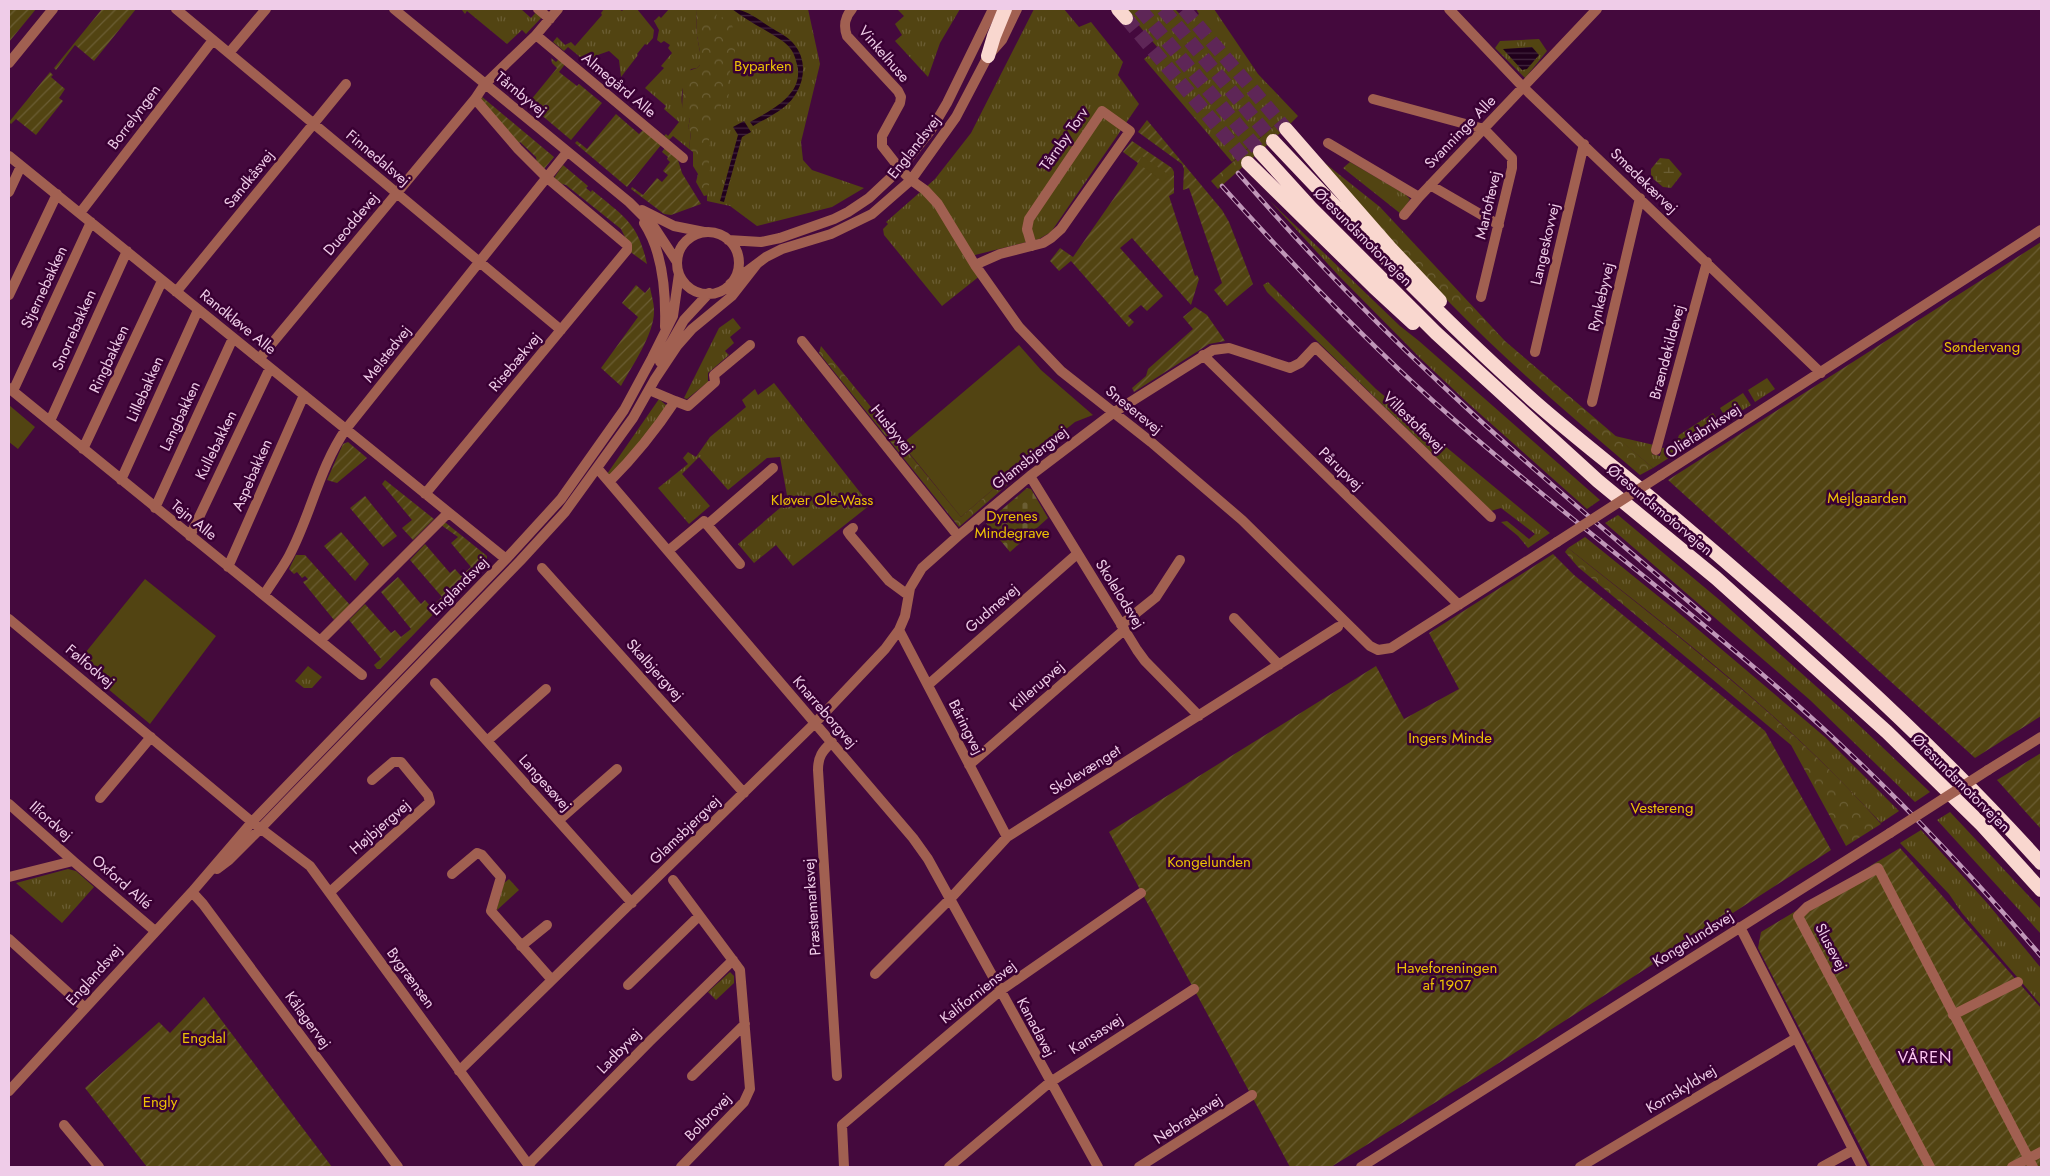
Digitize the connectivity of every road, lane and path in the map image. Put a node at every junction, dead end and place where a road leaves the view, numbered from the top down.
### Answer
1 (53, 9) edge
2 (176, 9) edge
3 (266, 9) edge
4 (394, 9) edge
5 (538, 9) edge
6 (558, 9) edge
7 (852, 9) edge
8 (994, 9) edge
9 (1006, 9) edge
10 (1018, 9) edge
11 (1449, 9) edge
12 (1597, 9) edge
13 (550, 19) junction
14 (536, 35) junction
15 (213, 40) junction
16 (229, 53) junction
17 (988, 56) junction
18 (9, 63) edge
19 (346, 84) dead end
20 (485, 84) junction
21 (1523, 87) junction
22 (474, 99) junction
23 (1372, 99) dead end
24 (314, 124) junction
25 (1286, 129) tunnel mouth
26 (1484, 129) junction
27 (1273, 141) tunnel mouth
28 (1328, 143) dead end
29 (1584, 144) junction
30 (567, 152) junction
31 (1260, 152) tunnel mouth
32 (9, 156) edge
33 (683, 158) dead end
34 (1248, 163) tunnel mouth
35 (21, 166) junction
36 (900, 169) junction
37 (546, 177) junction
38 (911, 180) junction
39 (1430, 185) junction
40 (9, 192) edge
41 (397, 192) junction
42 (57, 194) junction
43 (1418, 197) junction
44 (1640, 198) junction
45 (629, 202) junction
46 (80, 213) junction
47 (1404, 215) dead end
48 (91, 222) junction
49 (1499, 225) junction
50 (2041, 230) edge
51 (704, 232) junction
52 (728, 240) junction
53 (1032, 246) junction
54 (127, 251) junction
55 (479, 261) junction
56 (677, 262) junction
57 (1707, 262) junction
58 (757, 264) junction
59 (974, 266) junction
60 (679, 274) junction
61 (162, 281) junction
62 (730, 284) junction
63 (176, 292) junction
64 (709, 293) junction
65 (9, 295) edge
66 (1481, 297) dead end
67 (198, 310) junction
68 (561, 330) junction
69 (665, 333) junction
70 (233, 338) junction
71 (802, 341) dead end
72 (750, 345) dead end
73 (1315, 347) joint
74 (1535, 352) dead end
75 (1203, 355) junction
76 (259, 359) junction
77 (270, 368) junction
78 (1821, 373) junction
79 (655, 379) junction
80 (11, 390) edge
81 (649, 390) junction
82 (304, 395) junction
83 (675, 401) junction
84 (1592, 402) dead end
85 (1114, 413) junction
86 (50, 421) junction
87 (346, 429) junction
88 (83, 449) junction
89 (1656, 450) dead end
90 (773, 468) dead end
91 (598, 469) junction
92 (1030, 476) junction
93 (121, 480) junction
94 (1598, 480) junction
95 (609, 482) junction
96 (425, 494) junction
97 (1656, 502) junction
98 (154, 508) junction
99 (448, 513) junction
100 (1492, 517) dead end
101 (707, 525) junction
102 (853, 528) dead end
103 (190, 536) junction
104 (958, 536) junction
105 (668, 551) junction
106 (1077, 554) junction
107 (506, 560) junction
108 (1180, 560) dead end
109 (740, 564) dead end
110 (228, 567) junction
111 (542, 568) dead end
112 (264, 595) junction
113 (908, 596) junction
114 (1459, 605) junction
115 (1234, 618) dead end
116 (9, 619) edge
117 (1338, 627) dead end
118 (1123, 628) junction
119 (899, 630) junction
120 (320, 641) junction
121 (1378, 650) joint
122 (1279, 664) junction
123 (362, 674) dead end
124 (435, 683) dead end
125 (928, 685) junction
126 (546, 689) dead end
127 (1199, 716) junction
128 (815, 723) junction
129 (151, 737) junction
130 (2041, 737) edge
131 (487, 741) junction
132 (832, 742) junction
133 (969, 765) junction
134 (617, 768) dead end
135 (372, 780) dead end
136 (744, 793) junction
137 (100, 798) dead end
138 (9, 804) edge
139 (559, 820) junction
140 (256, 825) junction
141 (1007, 837) junction
142 (73, 860) junction
143 (2041, 863) edge
144 (452, 874) dead end
145 (9, 877) edge
146 (673, 880) dead end
147 (2041, 890) edge
148 (192, 892) junction
149 (330, 892) junction
150 (1141, 892) dead end
151 (950, 900) junction
152 (632, 903) junction
153 (699, 916) junction
154 (546, 925) dead end
155 (1740, 926) junction
156 (155, 931) junction
157 (9, 939) edge
158 (521, 946) junction
159 (733, 960) junction
160 (876, 974) dead end
161 (552, 980) junction
162 (2018, 982) dead end
163 (628, 985) dead end
164 (1194, 989) dead end
165 (1000, 991) junction
166 (85, 1008) junction
167 (1953, 1016) junction
168 (745, 1024) junction
169 (1796, 1038) junction
170 (459, 1071) junction
171 (692, 1076) dead end
172 (837, 1076) dead end
173 (1049, 1083) junction
174 (9, 1091) edge
175 (1252, 1095) dead end
176 (64, 1125) dead end
177 (1853, 1150) junction
178 (2041, 1152) edge
179 (2031, 1163) edge
180 (529, 1166) edge
181 (99, 1167) edge
182 (398, 1167) edge
183 (681, 1167) edge
184 (844, 1167) edge
185 (949, 1167) edge
186 (1098, 1167) edge
187 (1139, 1167) edge
188 (1361, 1167) edge
189 (1580, 1167) edge
190 (1822, 1167) edge
191 (1862, 1167) edge
192 (1930, 1167) edge
193 (2012, 1167) edge

1 - 18 street
2 - 15 street, Finnedalsvej
3 - 16 street
4 - 20 street, Tårnbyvej
5 - 13 street
6 - 13 street
7 - 36 street, Vinkelhuse
8 - 36 street, Englandsvej
9 - 17 highway
10 - 17 street, Englandsvej
11 - 21 street, Smedekærvej
12 - 21 street, Svanninge Alle
13 - 14 street
14 - 20 street
14 - 33 street, Almegård Alle
15 - 16 street, Finnedalsvej
15 - 46 street, Borrelyngen
16 - 24 street, Finnedalsvej
17 - 38 street, Englandsvej
19 - 24 street, Sandkåsvej
20 - 22 street, Dueoddevej
20 - 30 street, Tårnbyvej
21 - 26 street, Svanninge Alle
21 - 29 street, Smedekærvej
22 - 37 street
22 - 41 street, Dueoddevej
23 - 26 street
24 - 41 street, Finnedalsvej
24 - 63 street, Sandkåsvej
25 - 97 highway
26 - 39 street, Svanninge Alle
26 - 49 street, Martoftevej
27 - 97 highway, Øresundsmotorvejen
28 - 43 street
29 - 44 street, Smedekærvej
29 - 74 street, Langeskovvej
30 - 37 street, Melstedvej
30 - 45 street, Tårnbyvej
31 - 94 highway, Øresundsmotorvejen
32 - 35 street, Randkløve Alle
34 - 94 highway
35 - 40 street
35 - 42 street, Randkløve Alle
36 - 38 street, Sneserevej
36 - 52 street, Englandsvej
37 - 55 street, Melstedvej
37 - 68 street, Risebækvej
38 - 58 street, Englandsvej
38 - 59 street, Sneserevej
39 - 43 street, Svanninge Alle
39 - 49 street
41 - 55 street, Finnedalsvej
41 - 76 street, Dueoddevej
42 - 46 street, Randkløve Alle
42 - 65 street
43 - 47 street, Svanninge Alle
44 - 57 street, Smedekærvej
44 - 84 street, Rynkebyvej
45 - 51 street, Tårnbyvej
45 - 56 street, Tårnbyvej
45 - 69 street
46 - 48 street, Randkløve Alle
48 - 54 street, Randkløve Alle
48 - 80 street, Stjernebakken
49 - 66 street, Martoftevej
50 - 78 street, Oliefabriksvej
51 - 52 street
51 - 56 street
52 - 62 street
53 - 53 street, Tårnby Torv
53 - 59 street, Tårnby Torv
54 - 61 street, Randkløve Alle
54 - 86 street, Snorrebakken
55 - 68 street, Finnedalsvej
55 - 87 street, Melstedvej
56 - 60 street
57 - 78 street, Smedekærvej
57 - 89 street, Brændekildevej
58 - 62 street, Englandsvej
58 - 79 street, Englandsvej
59 - 85 street, Sneserevej
60 - 64 street
60 - 69 street, Englandsvej
61 - 63 street, Randkløve Alle
61 - 88 street, Ringbakken
62 - 64 street
63 - 67 street, Randkløve Alle
64 - 79 street, Englandsvej
67 - 70 street, Randkløve Alle
67 - 93 street, Lillebakken
68 - 96 street, Risebækvej
69 - 107 street, Englandsvej
70 - 76 street, Randkløve Alle
70 - 98 street, Langbakken
71 - 104 street, Husbyvej
72 - 83 street
73 - 75 street, Glamsbjergvej
73 - 100 street, Villestoftevej
75 - 85 street, Glamsbjergvej
75 - 114 street, Pårupvej
76 - 77 street, Randkløve Alle
77 - 82 street, Randkløve Alle
77 - 103 street, Kullebakken
78 - 114 street, Oliefabriksvej, bridge
79 - 81 street, Englandsvej
80 - 86 street, Tejn Alle
81 - 83 street
81 - 91 street, Englandsvej
82 - 87 street, Randkløve Alle
82 - 110 street, Aspebakken
83 - 95 street
85 - 92 street, Glamsbjergvej
85 - 121 street, Sneserevej
86 - 88 street, Tejn Alle
87 - 96 street, Randkløve Alle
87 - 112 street, Melstedvej
88 - 93 street, Tejn Alle
90 - 101 street
91 - 95 street, Knarreborgvej
91 - 140 street, Englandsvej
92 - 104 street, Glamsbjergvej
92 - 106 street, Skolelodsvej
93 - 98 street, Tejn Alle
94 - 147 highway, Øresundsmotorvejen
95 - 105 street, Knarreborgvej
96 - 99 street, Randkløve Alle
97 - 143 highway, Øresundsmotorvejen
98 - 103 street, Tejn Alle
99 - 107 street, Randkløve Alle
99 - 120 street
101 - 105 street
101 - 109 street
102 - 113 street
103 - 110 street, Tejn Alle
104 - 113 street, Glamsbjergvej
105 - 128 street, Knarreborgvej
106 - 118 street, Skolelodsvej
106 - 125 street, Gudmevej
107 - 140 street, Englandsvej
108 - 118 street, Killerupvej
110 - 112 street, Tejn Alle
111 - 136 street, Skalbjergvej
112 - 120 street, Tejn Alle
113 - 119 street, Glamsbjergvej
114 - 121 street, Oliefabriksvej
115 - 122 street
116 - 129 street, Følfodvej
117 - 122 street, Skolevænget
118 - 127 street, Skolelodsvej
118 - 133 street, Killerupvej
119 - 125 street, Båringvej
119 - 128 street, Glamsbjergvej
120 - 123 street, Tejn Alle
122 - 127 street, Skolevænget
124 - 131 street, Langesøvej
125 - 133 street, Båringvej
126 - 131 street
127 - 141 street, Skolevænget
128 - 132 street, Knarreborgvej
128 - 136 street, Glamsbjergvej
129 - 137 street
129 - 140 street, Følfodvej
130 - 155 street, Kongelundsvej, bridge
131 - 139 street, Langesøvej
132 - 151 street, Knarreborgvej
132 - 172 street, Præstemarksvej
133 - 141 street, Båringvej
134 - 139 street
135 - 149 street, Højbjergvej
136 - 152 street, Glamsbjergvej
138 - 142 street, Ilfordvej
139 - 152 street, Langesøvej
140 - 148 street, Englandsvej
140 - 149 street, Bygrænsen
141 - 151 street, Skolevænget
142 - 145 street, Oxford Allé
142 - 156 street, Oxford Allé
144 - 158 street
146 - 153 street, Bolbrovej
148 - 156 street, Englandsvej
148 - 182 street, Kålagervej
149 - 170 street, Bygrænsen
150 - 165 street, Kaliforniensvej
151 - 160 street, Skolevænget
151 - 165 street, Kanadavej
152 - 161 street, Glamsbjergvej
153 - 159 street, Bolbrovej
153 - 163 street
154 - 158 street
155 - 169 street
155 - 188 street, Kongelundsvej
156 - 166 street, Englandsvej
157 - 166 street
158 - 161 street
159 - 168 street, Bolbrovej
159 - 180 street, Ladbyvej
161 - 170 street, Glamsbjergvej
162 - 167 street
164 - 173 street, Kansasvej
165 - 173 street, Kanadavej
165 - 184 street, Kaliforniensvej
166 - 174 street, Englandsvej
167 - 179 street, Slusevej
167 - 192 street, Slusevej
168 - 171 street
168 - 183 street, Bolbrovej
169 - 177 street
169 - 189 street, Kornskyldvej
170 - 180 street, Bygrænsen
173 - 185 street, Kansasvej
173 - 186 street, Kanadavej
175 - 187 street, Nebraskavej
176 - 181 street
177 - 190 street
177 - 191 street
178 - 179 street
179 - 193 street

